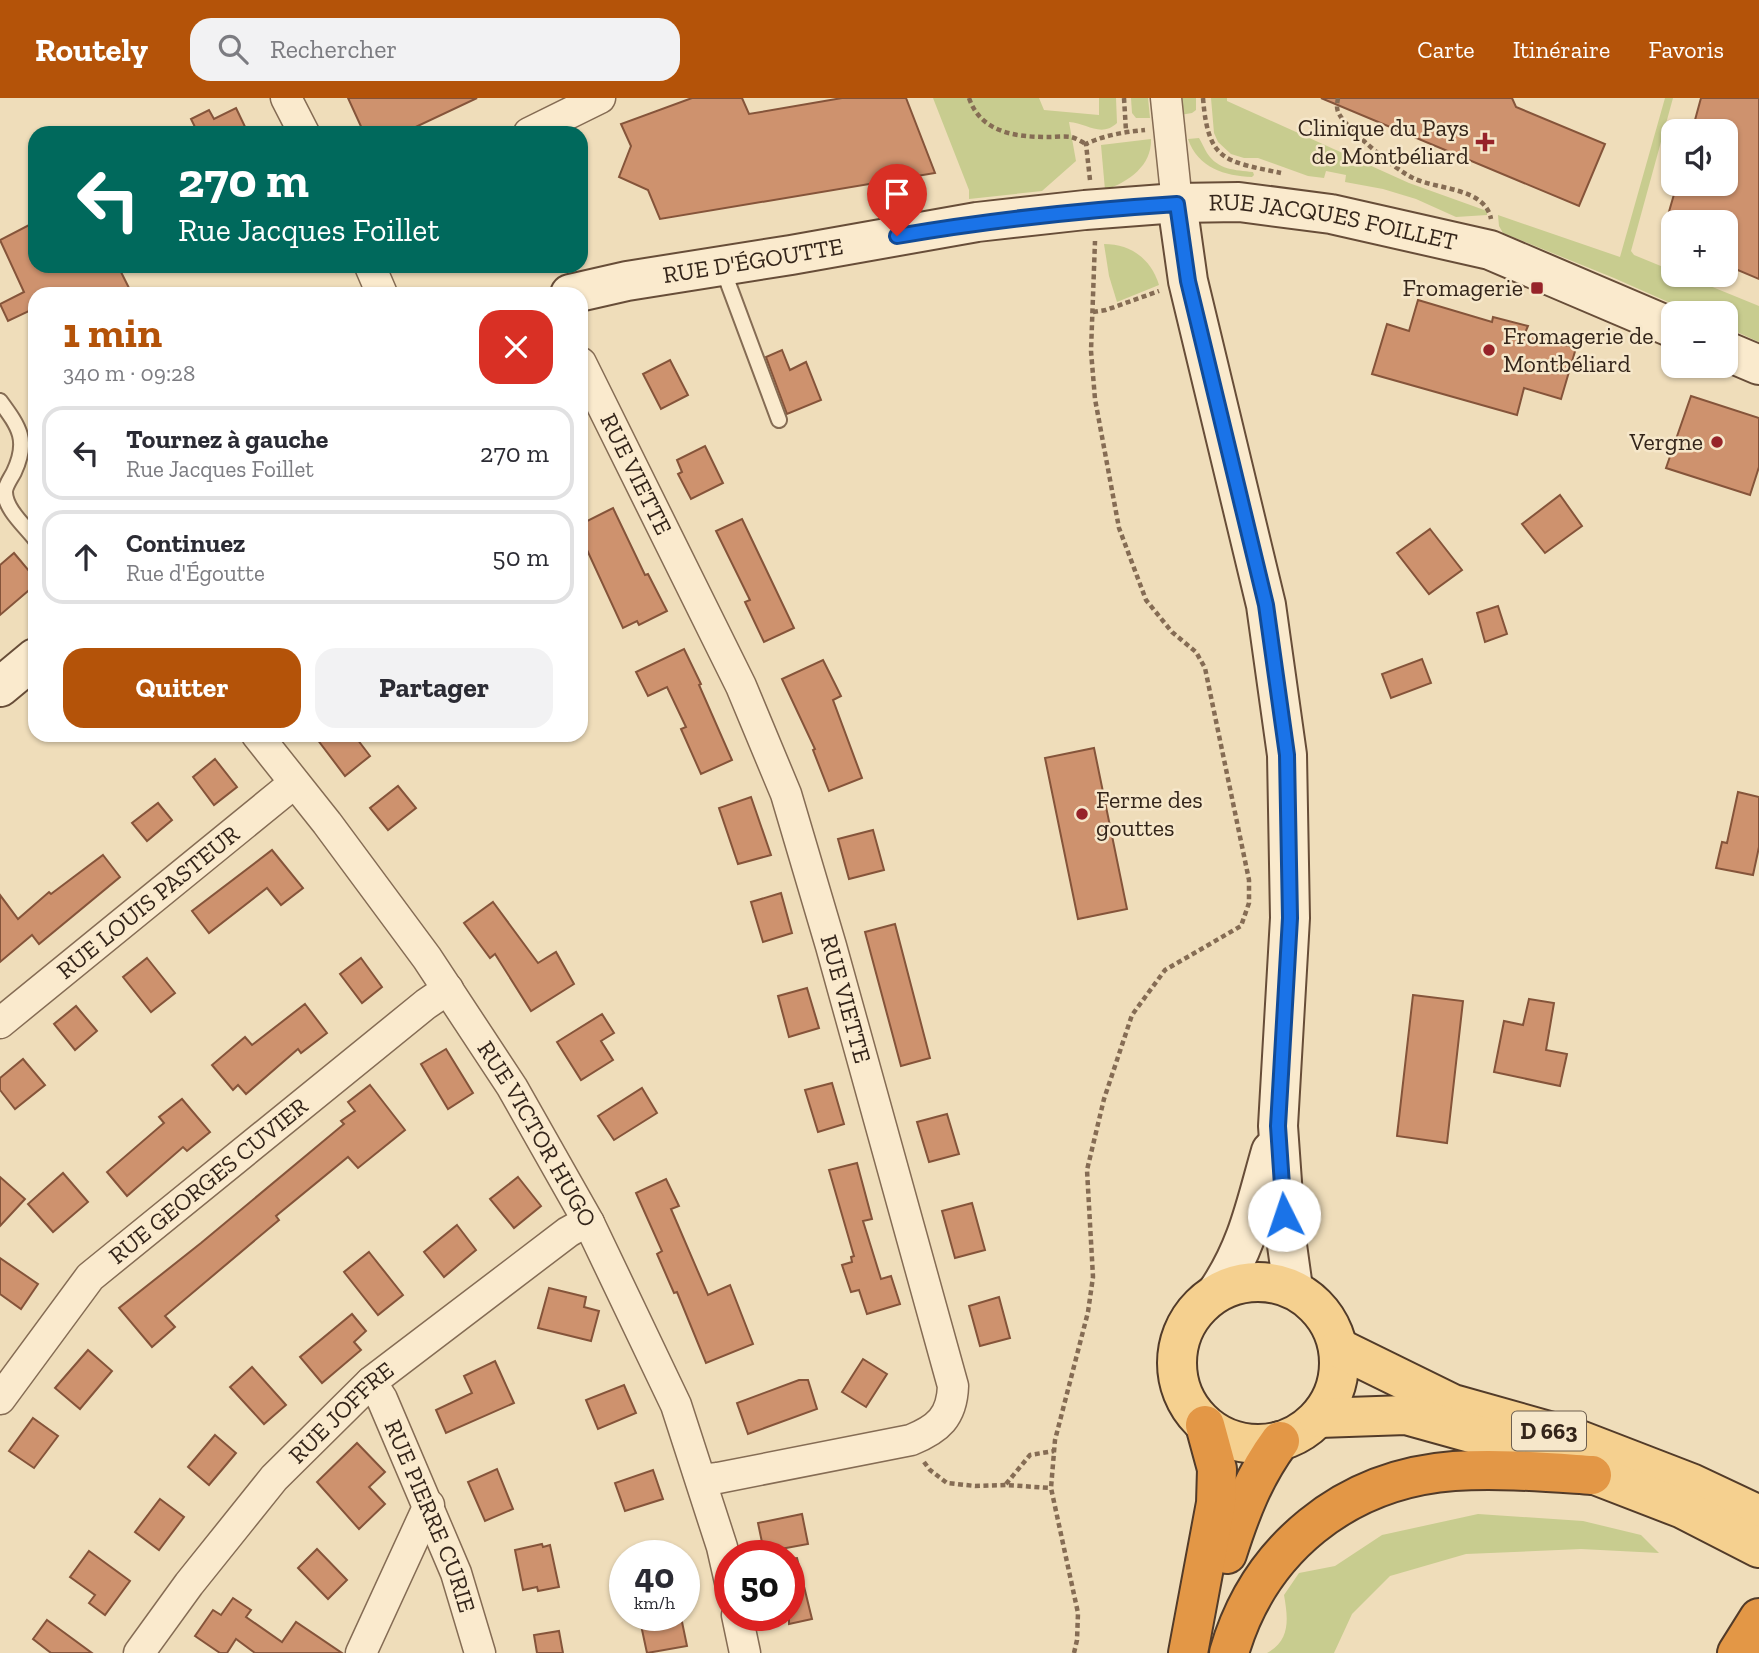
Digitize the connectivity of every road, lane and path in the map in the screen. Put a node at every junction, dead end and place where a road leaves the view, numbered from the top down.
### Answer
1 (286, 98) edge
2 (969, 98) edge
3 (1124, 98) edge
4 (1166, 98) edge
5 (1203, 98) edge
6 (1338, 98) edge
7 (592, 100) edge
8 (1205, 124) dead end
9 (300, 126) edge
10 (542, 126) edge
11 (1150, 130) dead end
12 (1126, 131) junction
13 (1086, 144) junction
14 (1177, 204) junction
15 (1093, 209) junction
16 (977, 222) joint
17 (1490, 250) junction
18 (722, 266) junction
19 (1188, 281) junction
20 (588, 290) edge
21 (1093, 312) junction
22 (1661, 323) edge
23 (1738, 356) edge
24 (1759, 365) edge
25 (588, 377) edge
26 (0, 401) edge
27 (779, 420) dead end
28 (28, 530) edge
29 (28, 664) edge
30 (0, 687) edge
31 (262, 742) edge
32 (296, 785) junction
33 (448, 989) junction
34 (0, 1023) edge
35 (1278, 1126) junction
36 (589, 1223) junction
37 (1293, 1289) junction
38 (1217, 1292) junction
39 (1339, 1349) junction
40 (371, 1382) junction
41 (0, 1399) edge
42 (1319, 1418) junction
43 (1205, 1425) junction
44 (911, 1440) junction
45 (1280, 1441) junction
46 (1054, 1451) junction
47 (1592, 1475) junction
48 (701, 1479) junction
49 (1006, 1485) junction
50 (1051, 1488) junction
51 (429, 1505) junction
52 (1759, 1515) edge
53 (721, 1540) edge
54 (1759, 1548) edge
55 (1759, 1618) edge
56 (740, 1631) edge
57 (139, 1653) edge
58 (360, 1653) edge
59 (480, 1653) edge
60 (745, 1653) edge
61 (1074, 1653) edge
62 (1188, 1653) edge
63 (1211, 1653) edge
64 (1229, 1653) edge
65 (1737, 1653) edge

1 - 9 street
2 - 13 path
3 - 12 path
4 - 14 street
5 - 8 path
6 - 17 path
7 - 10 street
11 - 12 path
12 - 13 path
13 - 15 path
14 - 15 main road, RUE JACQUES FOILLET
14 - 17 main road, RUE JACQUES FOILLET
14 - 19 main road
15 - 16 main road, RUE JACQUES FOILLET
15 - 21 path
16 - 18 main road, RUE D'ÉGOUTTE
17 - 22 main road, RUE JACQUES FOILLET
18 - 20 main road, RUE D'ÉGOUTTE
18 - 27 lane
19 - 21 path
19 - 35 main road
21 - 46 path
23 - 24 main road
25 - 44 street, RUE VIETTE
26 - 28 lane
29 - 30 main road
31 - 32 street, RUE VICTOR HUGO
32 - 33 street, RUE VICTOR HUGO
32 - 34 street, RUE LOUIS PASTEUR
33 - 36 street, RUE VICTOR HUGO
33 - 41 street, RUE GEORGES CUVIER
35 - 37 main road
35 - 38 main road
36 - 40 street, RUE JOFFRE
36 - 48 street, RUE VICTOR HUGO
37 - 38 main road
37 - 39 main road
38 - 43 main road
39 - 42 main road
39 - 52 main road, D 663
40 - 51 street, RUE PIERRE CURIE
40 - 57 street, RUE JOFFRE
42 - 45 main road
42 - 47 main road, D 663
43 - 45 main road
43 - 62 highway
44 - 48 street, RUE VIETTE
44 - 49 path
45 - 63 highway
46 - 49 path
46 - 50 path
47 - 54 main road, D 663
47 - 64 highway
48 - 53 street, RUE VICTOR HUGO
49 - 50 path
50 - 61 path
51 - 58 street
51 - 59 street, RUE PIERRE CURIE
55 - 65 highway
56 - 60 street

